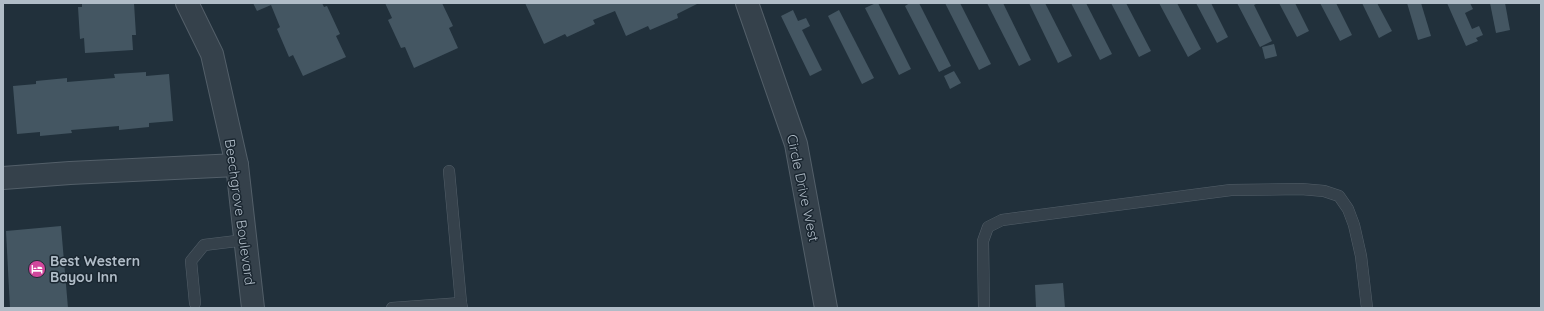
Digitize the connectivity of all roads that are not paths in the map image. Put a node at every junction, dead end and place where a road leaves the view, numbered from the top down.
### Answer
1 (186, 3) edge
2 (748, 3) edge
3 (237, 165) junction
4 (449, 171) dead end
5 (3, 178) edge
6 (245, 240) junction
7 (195, 303) dead end
8 (461, 306) edge
9 (253, 308) edge
10 (392, 308) edge
11 (826, 308) edge
12 (984, 308) edge
13 (1367, 308) edge

1 - 3 street, Beechgrove Boulevard
2 - 11 street, Circle Drive West
3 - 5 street
3 - 6 street, Beechgrove Boulevard
4 - 8 lane
6 - 7 lane
6 - 9 street, Beechgrove Boulevard
8 - 10 lane
12 - 13 lane

